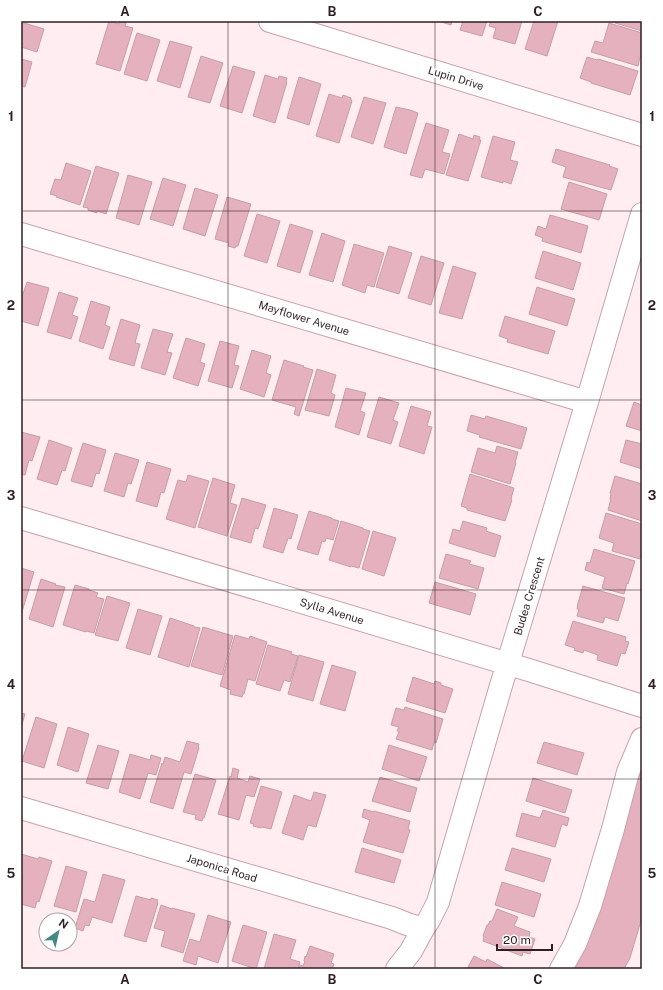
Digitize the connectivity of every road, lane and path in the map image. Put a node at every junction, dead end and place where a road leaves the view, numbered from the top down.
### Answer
1 (270, 21) edge
2 (642, 135) edge
3 (642, 214) edge
4 (21, 234) edge
5 (587, 402) junction
6 (21, 518) edge
7 (508, 664) junction
8 (642, 706) edge
9 (641, 742) edge
10 (21, 808) edge
11 (423, 929) junction
12 (397, 969) edge
13 (561, 969) edge

1 - 2 street, Lupin Drive
3 - 5 street, Budea Crescent
4 - 5 street, Mayflower Avenue
5 - 7 street, Budea Crescent
6 - 7 street, Sylla Avenue
7 - 8 street, Sylla Avenue
7 - 11 street, Budea Crescent
9 - 13 street
10 - 11 street, Japonica Road
11 - 12 street, Budea Crescent

